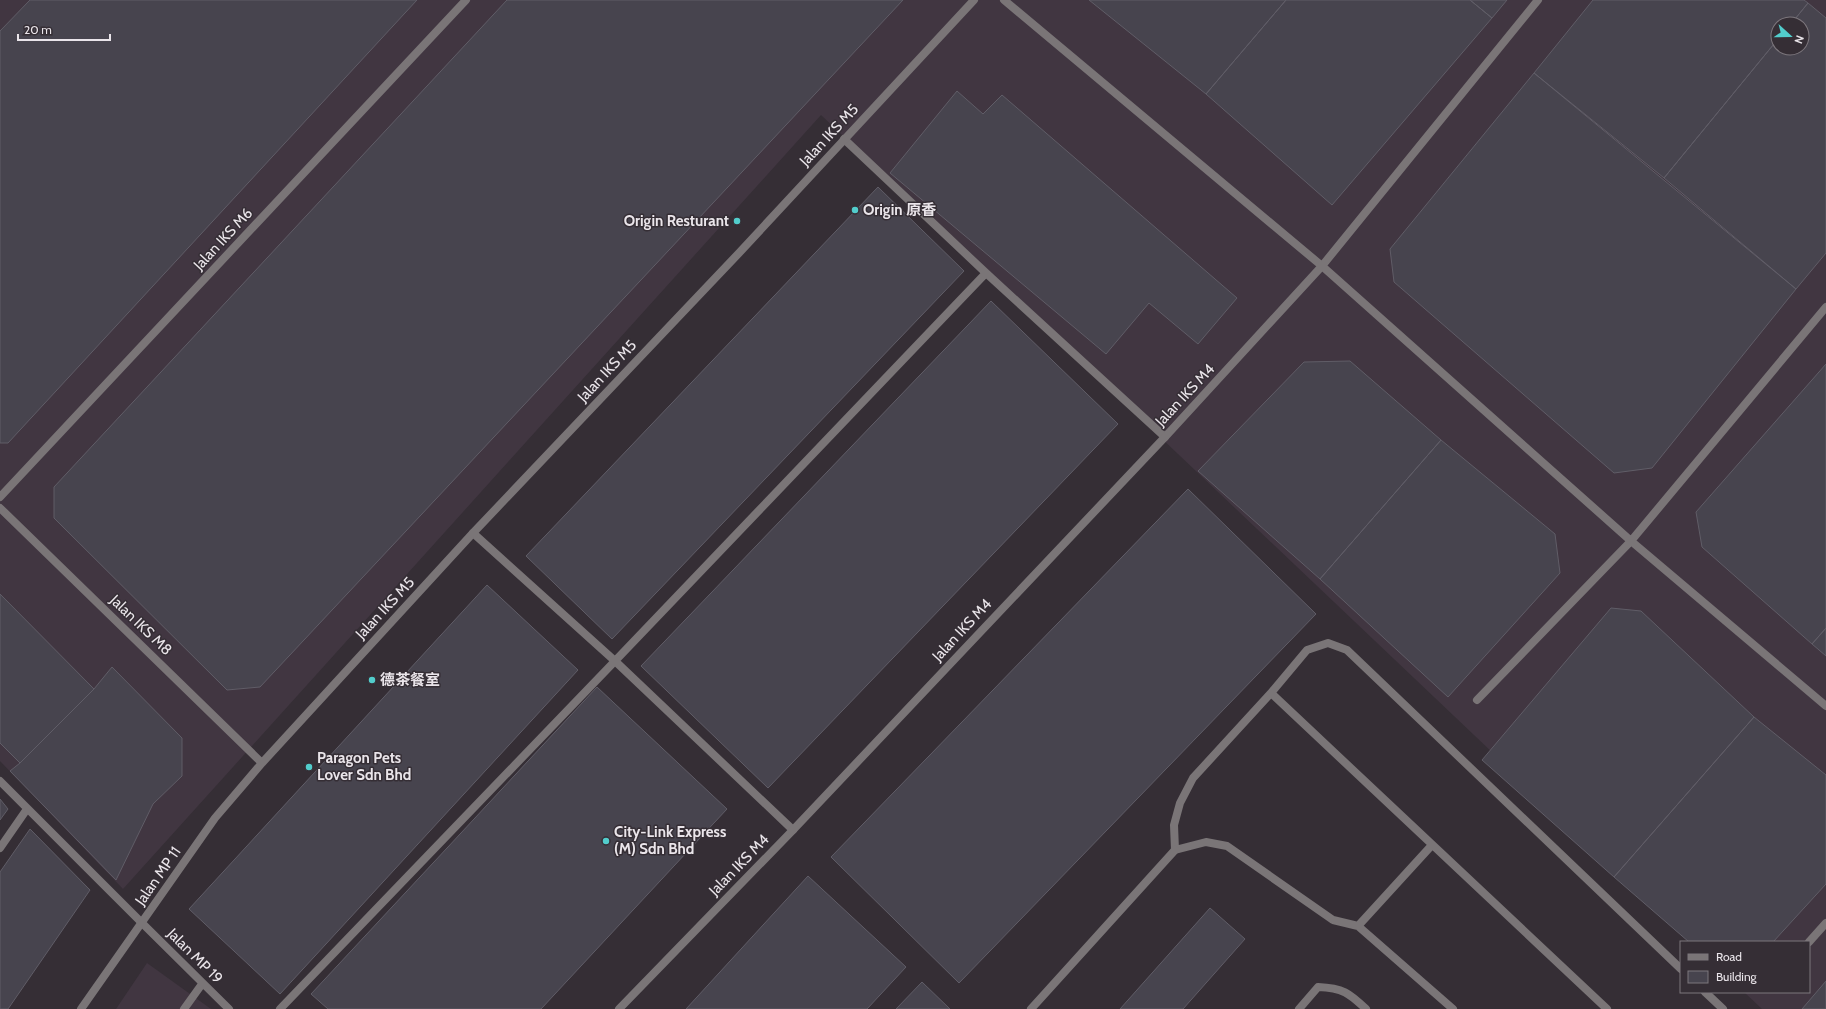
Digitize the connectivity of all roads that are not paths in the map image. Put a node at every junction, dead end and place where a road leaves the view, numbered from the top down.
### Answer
1 (466, 0) edge
2 (974, 0) edge
3 (1004, 0) edge
4 (1538, 0) edge
5 (844, 139) junction
6 (1322, 266) junction
7 (986, 273) junction
8 (1826, 307) edge
9 (1165, 437) junction
10 (0, 497) edge
11 (0, 508) edge
12 (473, 533) junction
13 (1631, 541) junction
14 (615, 661) junction
15 (1271, 693) junction
16 (1477, 700) dead end
17 (1826, 706) edge
18 (262, 763) junction
19 (0, 781) edge
20 (27, 809) junction
21 (793, 830) junction
22 (1432, 844) junction
23 (0, 848) edge
24 (1175, 850) junction
25 (1826, 922) edge
26 (142, 923) junction
27 (1358, 926) junction
28 (1810, 941) edge
29 (1680, 968) edge
30 (202, 984) junction
31 (1706, 993) edge
32 (80, 1009) edge
33 (184, 1009) edge
34 (229, 1009) edge
35 (280, 1009) edge
36 (619, 1009) edge
37 (1030, 1009) edge
38 (1300, 1009) edge
39 (1366, 1009) edge
40 (1453, 1009) edge
41 (1607, 1009) edge
42 (1723, 1009) edge

1 - 10 street, Jalan IKS M6
2 - 5 street, Jalan IKS M5
3 - 6 street
4 - 6 street, Jalan IKS M4
5 - 7 street
5 - 12 street, Jalan IKS M5
6 - 9 street, Jalan IKS M4
6 - 13 street
7 - 9 street
7 - 14 street
8 - 13 street
9 - 21 street, Jalan IKS M4
11 - 18 street, Jalan IKS M8
12 - 14 street
12 - 18 street, Jalan IKS M5
13 - 16 street
13 - 17 street
14 - 21 street
14 - 35 street
15 - 22 street
15 - 24 street
15 - 29 street
18 - 26 street, Jalan MP 11
19 - 20 street, Jalan MP 19
20 - 23 street
20 - 26 street, Jalan MP 19
21 - 36 street, Jalan IKS M4
22 - 27 street
22 - 41 street
24 - 27 street
24 - 37 street
25 - 28 street
26 - 30 street, Jalan MP 19
26 - 32 street, Jalan MP 11
27 - 40 street
30 - 33 street
30 - 34 street, Jalan MP 19
31 - 42 street
38 - 39 street

